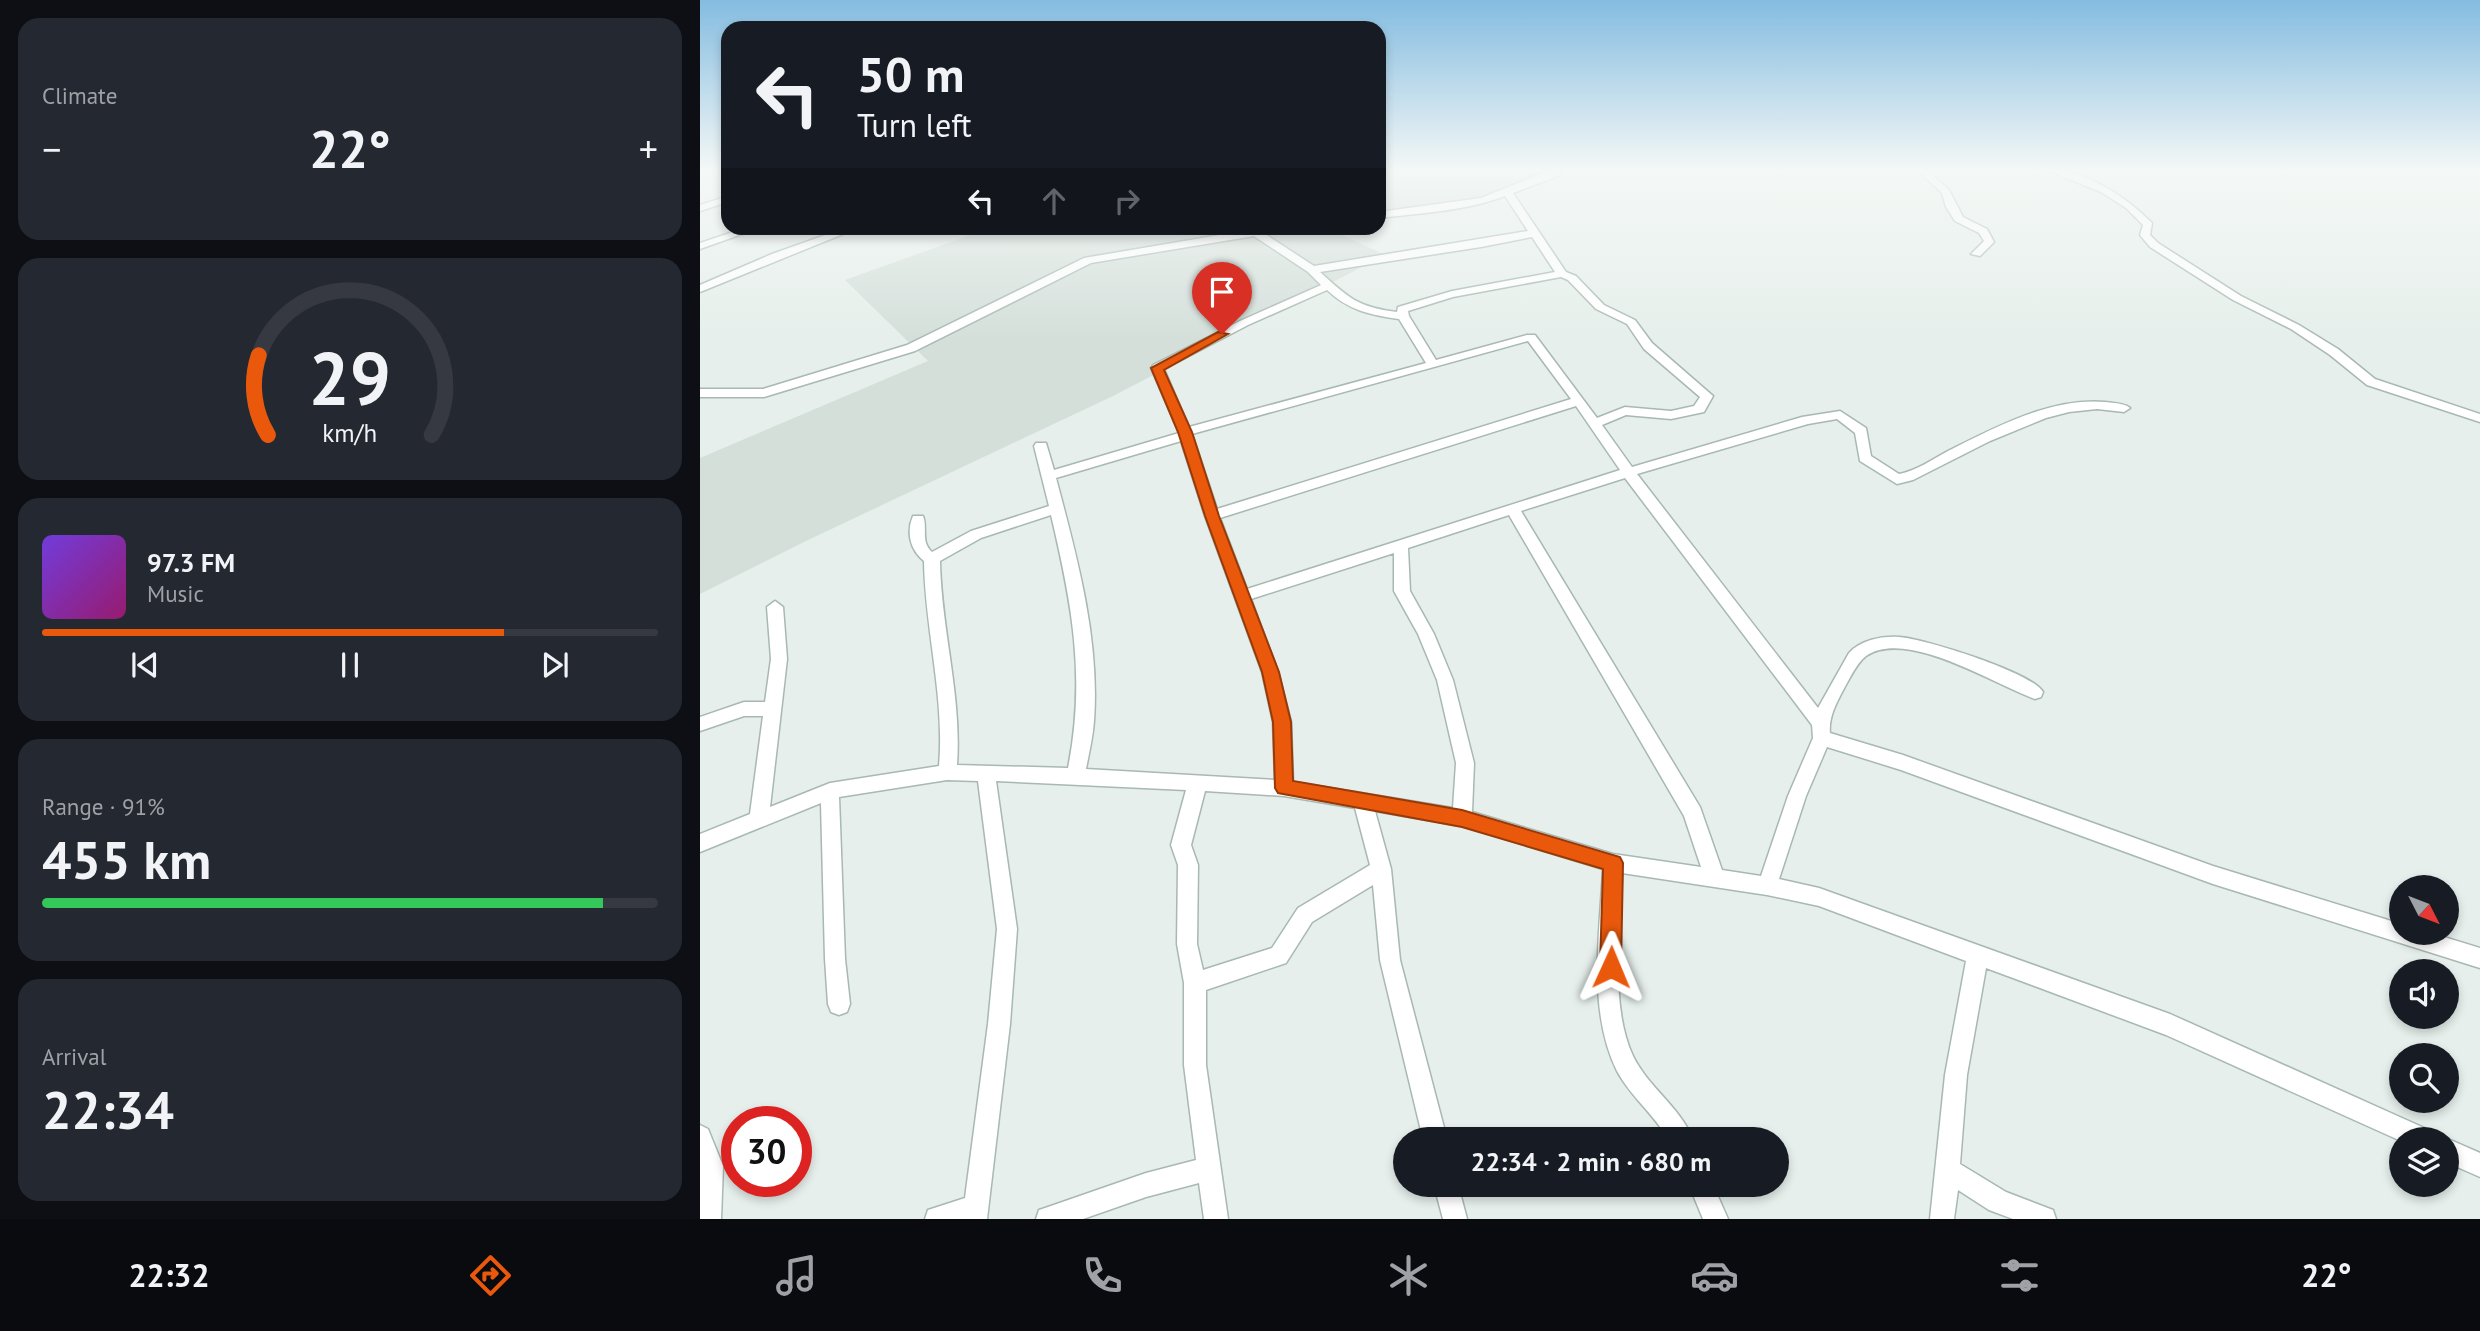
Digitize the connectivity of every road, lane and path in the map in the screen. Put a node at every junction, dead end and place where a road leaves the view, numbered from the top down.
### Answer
1 (1529, 226) edge
2 (1972, 226) edge
3 (2148, 226) edge
4 (1534, 233) junction
5 (733, 235) edge
6 (834, 235) edge
7 (1237, 235) edge
8 (1260, 235) edge
9 (700, 246) edge
10 (1976, 254) dead end
11 (1312, 270) junction
12 (1562, 274) junction
13 (1327, 286) junction
14 (700, 289) edge
15 (1402, 316) junction
16 (1433, 365) junction
17 (700, 393) edge
18 (1579, 401) junction
19 (2124, 408) dead end
20 (2480, 418) edge
21 (1595, 423) junction
22 (1186, 434) junction
23 (1041, 446) dead end
24 (1630, 474) junction
25 (1049, 476) junction
26 (1058, 508) junction
27 (1513, 510) junction
28 (1212, 516) junction
29 (918, 519) dead end
30 (1401, 546) junction
31 (932, 559) junction
32 (1243, 596) junction
33 (775, 607) dead end
34 (2035, 692) dead end
35 (773, 709) junction
36 (700, 724) edge
37 (1821, 731) junction
38 (947, 772) junction
39 (986, 773) junction
40 (1076, 776) junction
41 (1197, 785) junction
42 (1284, 788) junction
43 (830, 791) junction
44 (1363, 803) junction
45 (1462, 818) junction
46 (759, 820) junction
47 (700, 843) edge
48 (1613, 863) junction
49 (1381, 869) junction
50 (1714, 877) junction
51 (1767, 886) junction
52 (1977, 954) junction
53 (2480, 958) edge
54 (1195, 983) junction
55 (839, 1004) dead end
56 (1432, 1127) edge
57 (1676, 1127) edge
58 (2396, 1127) edge
59 (700, 1137) edge
60 (2459, 1156) edge
61 (2480, 1165) edge
62 (1211, 1168) junction
63 (1949, 1171) junction
64 (1449, 1197) edge
65 (1706, 1197) edge
66 (974, 1213) edge
67 (709, 1219) edge
68 (937, 1219) edge
69 (1048, 1219) edge
70 (1216, 1219) edge
71 (1455, 1219) edge
72 (1716, 1219) edge
73 (1942, 1219) edge
74 (2044, 1219) edge

1 - 4 street
2 - 10 street
3 - 20 street
4 - 11 street
4 - 12 street
5 - 9 street
6 - 14 street
7 - 17 street
8 - 11 street
11 - 13 street
12 - 15 street
12 - 21 street
13 - 15 street
13 - 22 street
15 - 16 street
16 - 18 street
16 - 22 street
18 - 21 street
18 - 28 street
19 - 24 street
21 - 24 street
22 - 25 street
22 - 28 street
23 - 25 street
24 - 27 street
24 - 37 street
25 - 26 street
26 - 31 street
26 - 40 street
27 - 30 street
27 - 50 street
28 - 32 street
29 - 31 street
30 - 32 street
30 - 45 street
31 - 38 street
32 - 42 street
33 - 35 street
34 - 37 street
35 - 36 street
35 - 46 street
37 - 51 street
37 - 53 street
38 - 39 street
38 - 43 street
39 - 40 street
39 - 66 street
40 - 41 street
41 - 42 street
41 - 54 street
42 - 44 street
43 - 46 street
43 - 55 street
44 - 45 street
44 - 49 street
45 - 48 street
46 - 47 street
48 - 50 street
48 - 57 street
49 - 54 street
49 - 56 street
50 - 51 street
51 - 52 street
52 - 58 street
52 - 63 street
54 - 62 street
59 - 67 street
60 - 61 street
62 - 69 street
62 - 70 street
63 - 73 street
63 - 74 street
64 - 71 street
65 - 72 street
66 - 68 street

